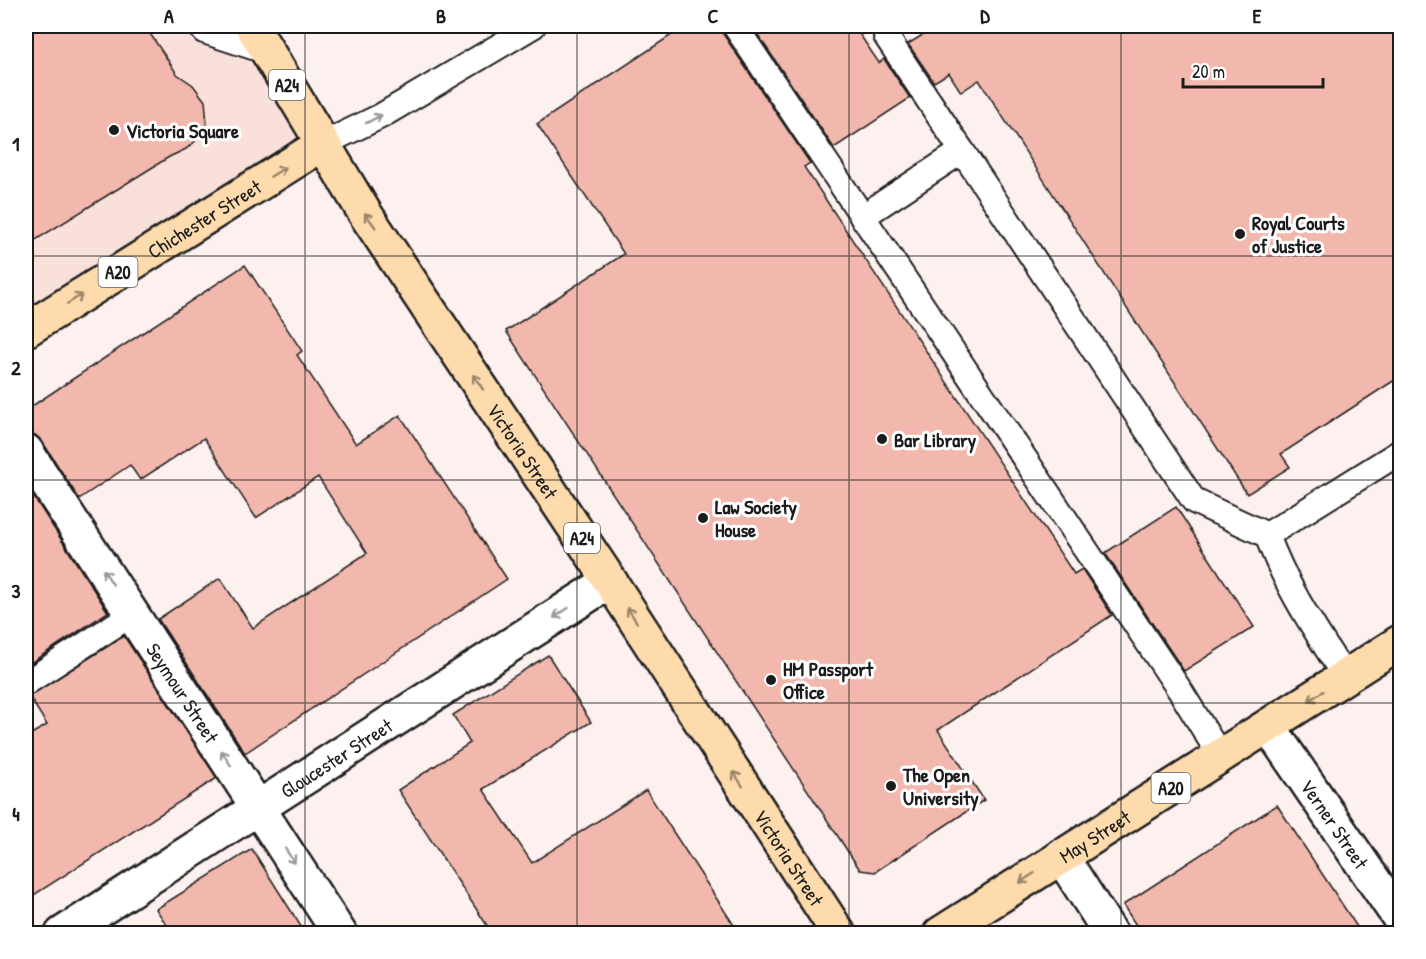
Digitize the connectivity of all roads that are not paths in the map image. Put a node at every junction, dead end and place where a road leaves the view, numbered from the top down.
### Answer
1 (200, 26) edge
2 (533, 26) edge
3 (735, 26) edge
4 (889, 26) edge
5 (260, 39) edge
6 (321, 145) junction
7 (962, 151) junction
8 (862, 217) junction
9 (26, 330) edge
10 (26, 451) edge
11 (1401, 452) edge
12 (1267, 535) junction
13 (610, 581) junction
14 (132, 614) junction
15 (1401, 642) edge
16 (1344, 677) junction
17 (26, 683) edge
18 (1269, 727) junction
19 (1221, 757) junction
20 (258, 807) junction
21 (1061, 856) junction
22 (1401, 920) edge
23 (62, 933) edge
24 (340, 933) edge
25 (839, 933) edge
26 (940, 933) edge
27 (1111, 933) edge

1 - 5 lane
6 -> 2 lane
3 - 8 lane
4 - 7 lane
5 - 6 main road, Victoria Street / A24
9 -> 6 main road, Chichester Street / A20
13 -> 6 main road, Victoria Street / A24
7 - 8 lane
7 - 12 lane
8 - 19 lane
14 -> 10 street, Seymour Street
11 - 12 lane
12 - 16 lane
13 -> 20 street, Gloucester Street
25 -> 13 main road, Victoria Street / A24
14 - 17 lane
20 -> 14 street, Seymour Street
15 - 16 main road, May Street / A20
16 -> 18 main road, May Street / A20
18 - 19 main road, May Street / A20
18 - 22 street, Verner Street
19 - 21 main road, May Street / A20
20 - 23 street, Gloucester Street
20 -> 24 street, Seymour Street
21 -> 26 main road, May Street / A20
21 - 27 street

